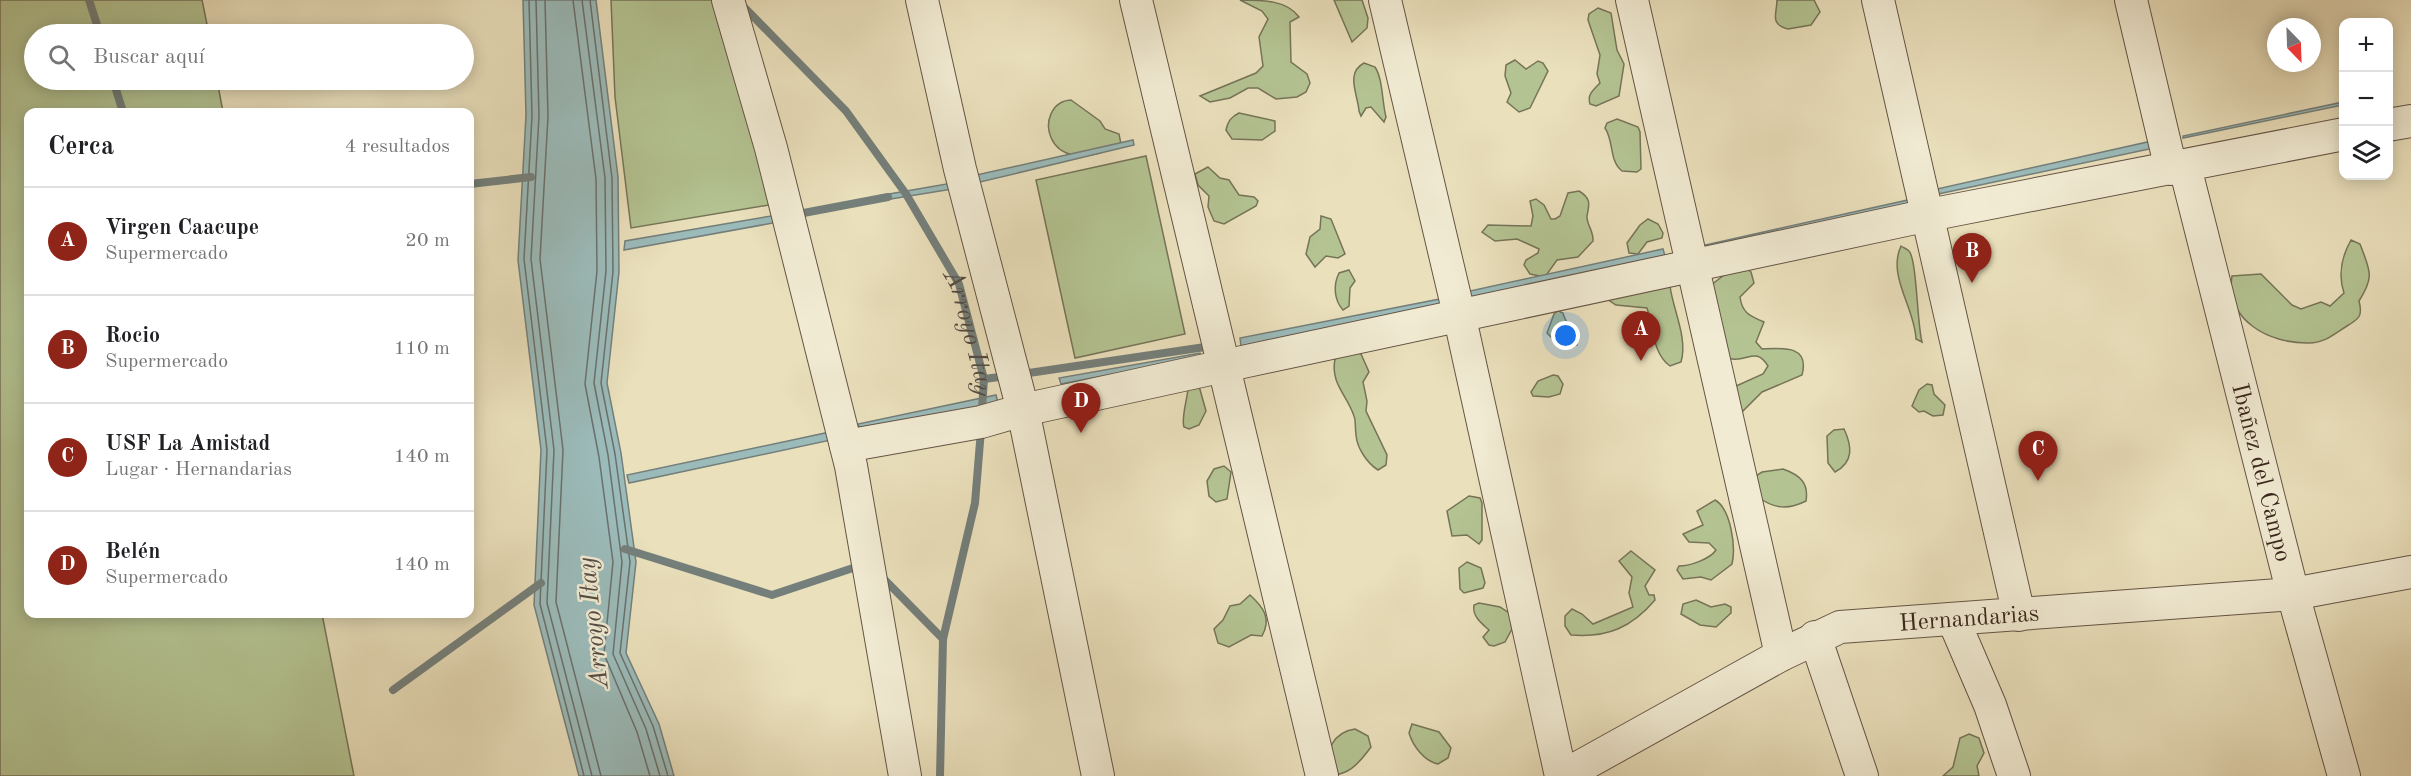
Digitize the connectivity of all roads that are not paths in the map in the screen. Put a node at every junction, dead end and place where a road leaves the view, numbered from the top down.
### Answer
1 (922, 0) edge
2 (1136, 0) edge
3 (1385, 0) edge
4 (1632, 0) edge
5 (1878, 0) edge
6 (2131, 0) edge
7 (731, 11) edge
8 (2411, 121) edge
9 (2393, 124) edge
10 (2339, 136) edge
11 (2178, 168) junction
12 (1929, 215) junction
13 (1694, 265) junction
14 (1458, 314) junction
15 (1224, 366) junction
16 (1023, 410) junction
17 (846, 446) junction
18 (2411, 572) edge
19 (2293, 594) junction
20 (2019, 615) junction
21 (1953, 619) junction
22 (1815, 637) junction
23 (1781, 655) junction
24 (905, 776) edge
25 (1098, 776) edge
26 (1322, 776) edge
27 (1562, 776) edge
28 (1862, 776) edge
29 (2014, 776) edge
30 (2344, 776) edge

1 - 16 street
2 - 15 street
3 - 14 street
4 - 13 street
5 - 12 street
6 - 11 street, Ibañez del Campo
7 - 17 street
8 - 9 street
10 - 11 street
11 - 12 street
11 - 19 street, Ibañez del Campo
12 - 13 street
12 - 20 street
13 - 14 street
13 - 23 street
14 - 15 street
14 - 27 street
15 - 16 street
15 - 26 street
16 - 17 street
16 - 25 street
17 - 24 street
18 - 19 street, Hernandarias
19 - 20 street, Hernandarias
19 - 30 street, Ibañez del Campo
20 - 21 street, Hernandarias
21 - 22 street, Hernandarias
21 - 29 street
22 - 23 street, Hernandarias
22 - 28 street
23 - 27 street, Hernandarias

